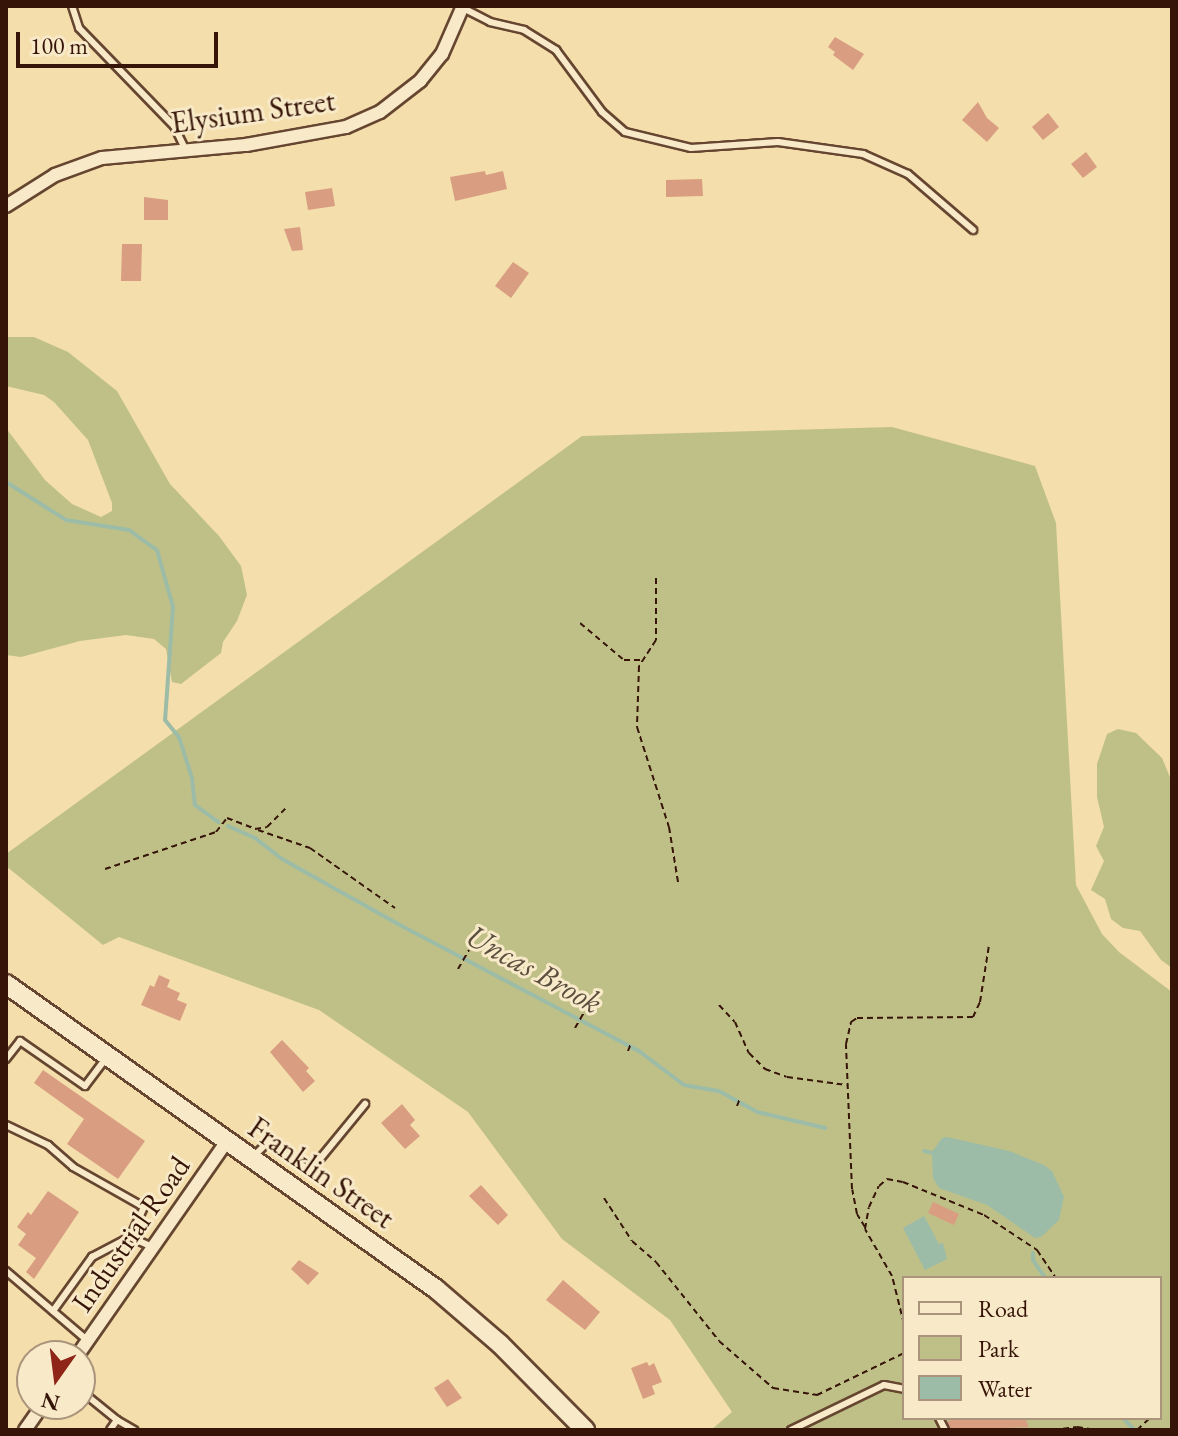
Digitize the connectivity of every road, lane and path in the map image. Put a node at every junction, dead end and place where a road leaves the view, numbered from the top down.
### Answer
1 (72, 6) edge
2 (463, 7) edge
3 (185, 149) junction
4 (6, 206) edge
5 (973, 230) dead end
6 (656, 578) dead end
7 (580, 623) dead end
8 (644, 659) junction
9 (286, 808) dead end
10 (255, 829) junction
11 (105, 869) dead end
12 (678, 882) dead end
13 (395, 908) dead end
14 (989, 945) dead end
15 (469, 950) dead end
16 (458, 969) dead end
17 (6, 984) edge
18 (719, 1005) dead end
19 (586, 1009) dead end
20 (575, 1028) dead end
21 (631, 1043) dead end
22 (628, 1051) dead end
23 (108, 1056) junction
24 (6, 1059) edge
25 (848, 1085) junction
26 (740, 1098) dead end
27 (365, 1104) dead end
28 (737, 1106) dead end
29 (6, 1125) edge
30 (227, 1141) junction
31 (253, 1157) junction
32 (604, 1198) dead end
33 (865, 1227) junction
34 (130, 1237) junction
35 (155, 1248) junction
36 (6, 1271) edge
37 (1055, 1276) edge
38 (53, 1311) junction
39 (902, 1316) edge
40 (87, 1340) edge
41 (89, 1340) edge
42 (902, 1354) edge
43 (902, 1389) edge
44 (96, 1403) edge
45 (117, 1420) junction
46 (110, 1430) edge
47 (134, 1430) edge
48 (585, 1430) edge
49 (791, 1430) edge
50 (1053, 1430) edge
51 (1095, 1430) edge

1 - 3 lane
2 - 3 street, Elysium Street
2 - 5 lane
3 - 4 street, Elysium Street
6 - 8 path
7 - 8 path
8 - 12 path
9 - 10 path
10 - 11 path
10 - 13 path
14 - 25 path
15 - 16 path
17 - 23 main road, Franklin Street
18 - 25 path
19 - 20 path
21 - 22 path
23 - 24 lane
23 - 30 main road, Franklin Street
25 - 33 path
26 - 28 path
27 - 31 lane
29 - 34 lane
30 - 31 main road, Franklin Street
30 - 35 street, Industrial Road
31 - 48 main road, Franklin Street
32 - 42 path
33 - 37 path
33 - 39 path
34 - 35 lane
34 - 38 lane
35 - 41 street, Industrial Road
36 - 38 lane
38 - 40 lane
43 - 49 lane
44 - 45 lane
45 - 46 lane
45 - 47 lane
50 - 51 path

